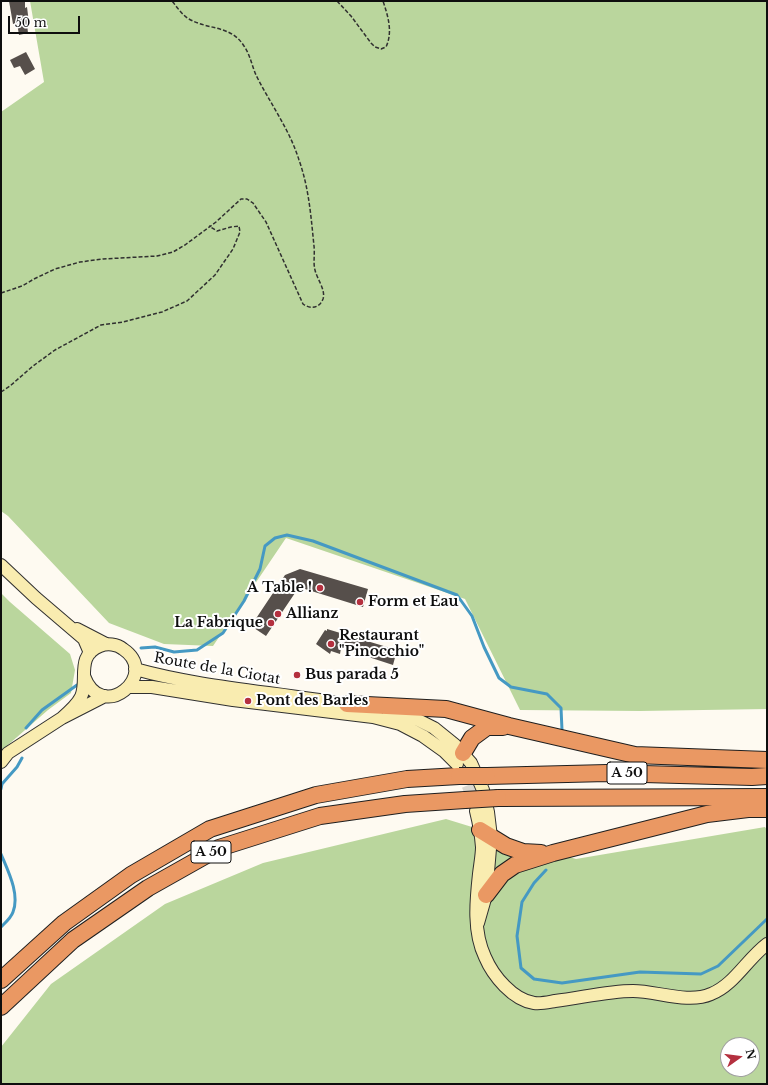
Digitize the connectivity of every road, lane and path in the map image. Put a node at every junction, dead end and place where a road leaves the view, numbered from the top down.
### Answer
1 (172, 1) edge
2 (337, 1) edge
3 (383, 1) edge
4 (210, 226) junction
5 (1, 293) edge
6 (1, 392) edge
7 (1, 565) edge
8 (70, 626) junction
9 (106, 644) junction
10 (90, 653) junction
11 (135, 669) junction
12 (84, 676) junction
13 (129, 687) junction
14 (104, 696) junction
15 (347, 704) junction
16 (62, 718) junction
17 (509, 726) junction
18 (767, 760) edge
19 (1, 762) edge
20 (463, 764) junction
21 (767, 776) edge
22 (767, 797) edge
23 (476, 808) junction
24 (767, 809) edge
25 (485, 833) junction
26 (553, 853) junction
27 (486, 895) junction
28 (478, 923) junction
29 (767, 944) edge
30 (1, 980) edge
31 (1, 1007) edge

1 - 4 path
2 - 3 path
4 - 5 path
4 - 6 path
7 - 8 main road
8 - 9 main road
8 - 10 main road
9 - 10 main road
9 - 11 main road
10 - 12 main road
11 - 13 main road
11 - 15 main road, Route de la Ciotat
12 - 14 main road
12 - 16 main road
13 - 14 main road
13 - 20 main road, Route de la Ciotat
14 - 16 main road
15 - 17 highway
15 - 20 main road, Route de la Ciotat
16 - 19 main road
17 - 18 highway
17 - 20 highway
20 - 21 highway, A 50, bridge
20 - 23 main road, Route de la Ciotat, bridge
20 - 30 highway, A 50
22 - 23 highway, A 50, bridge
23 - 25 main road, Route de la Ciotat
23 - 31 highway, A 50
24 - 26 highway
25 - 26 highway
25 - 27 main road, Route de la Ciotat
25 - 28 main road, Route de la Ciotat
26 - 27 highway
27 - 28 main road, Route de la Ciotat
28 - 29 main road, Route de la Ciotat

